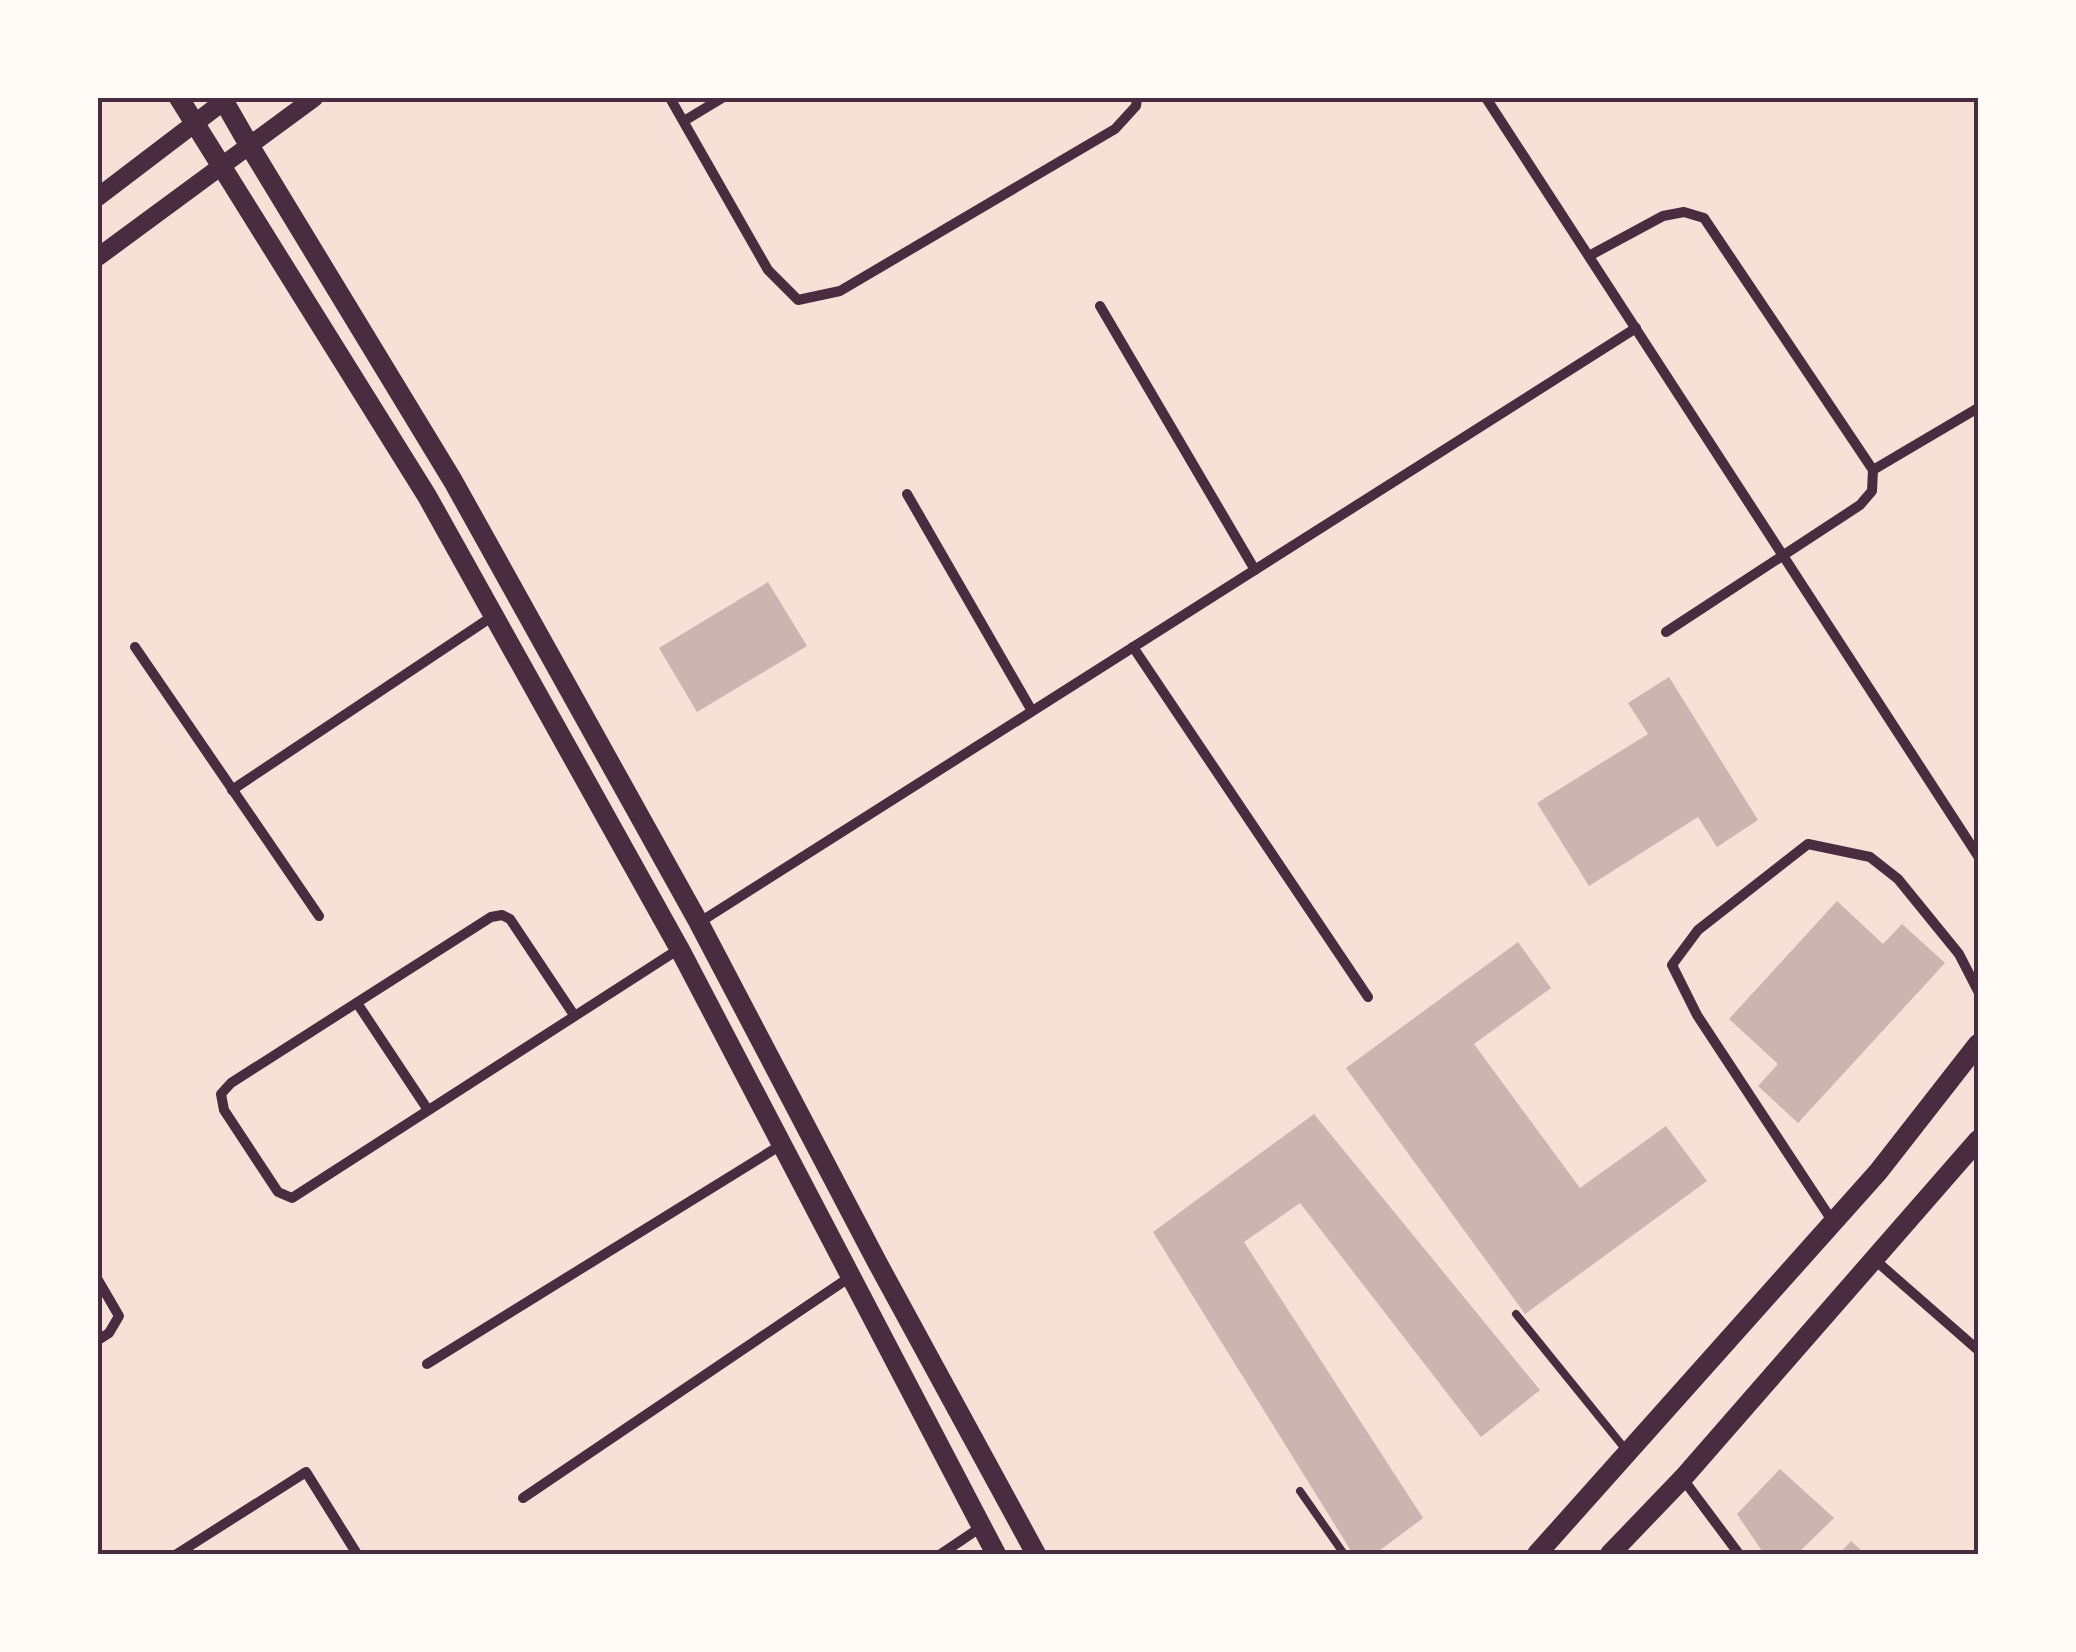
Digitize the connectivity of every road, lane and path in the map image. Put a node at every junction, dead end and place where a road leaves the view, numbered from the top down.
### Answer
1 (179, 98) edge
2 (225, 98) edge
3 (314, 98) edge
4 (670, 98) edge
5 (722, 98) edge
6 (1137, 98) edge
7 (1486, 98) edge
8 (195, 121) junction
9 (684, 121) junction
10 (249, 146) junction
11 (221, 165) junction
12 (98, 197) edge
13 (1589, 256) junction
14 (98, 257) edge
15 (1100, 306) dead end
16 (1636, 328) junction
17 (1978, 408) edge
18 (1873, 470) junction
19 (908, 494) dead end
20 (1784, 556) junction
21 (1255, 570) junction
22 (494, 616) junction
23 (1666, 632) dead end
24 (136, 647) dead end
25 (1133, 647) junction
26 (1032, 711) junction
27 (232, 790) junction
28 (1978, 856) edge
29 (319, 916) dead end
30 (699, 923) junction
31 (679, 948) junction
32 (1978, 991) edge
33 (1368, 997) dead end
34 (357, 1002) junction
35 (574, 1015) junction
36 (1978, 1044) edge
37 (428, 1110) junction
38 (1978, 1140) edge
39 (781, 1145) junction
40 (1833, 1223) junction
41 (1876, 1260) junction
42 (851, 1276) junction
43 (98, 1280) edge
44 (1516, 1314) dead end
45 (98, 1340) edge
46 (1978, 1350) edge
47 (427, 1364) dead end
48 (1629, 1453) junction
49 (1683, 1478) junction
50 (1300, 1491) dead end
51 (524, 1498) dead end
52 (982, 1526) junction
53 (178, 1554) edge
54 (357, 1554) edge
55 (941, 1554) edge
56 (996, 1554) edge
57 (1036, 1554) edge
58 (1344, 1554) edge
59 (1537, 1554) edge
60 (1610, 1554) edge
61 (1739, 1554) edge

1 - 8 main road
2 - 8 street
2 - 10 main road
3 - 10 street
4 - 9 street
5 - 9 street
6 - 9 street
7 - 13 street
8 - 11 main road
8 - 12 street
10 - 11 street
10 - 30 main road
11 - 14 street
11 - 22 main road
13 - 16 street
13 - 18 street
15 - 21 street
16 - 20 street
16 - 21 street
17 - 18 street
18 - 20 street
19 - 26 street
20 - 23 street
20 - 28 street
21 - 25 street
22 - 27 street
22 - 31 main road
24 - 27 street
25 - 26 street
25 - 33 street
26 - 30 street
27 - 29 street
30 - 57 main road
31 - 35 street
31 - 39 main road
32 - 40 street
34 - 35 street
34 - 37 street
34 - 37 street
35 - 37 street
36 - 40 main road
38 - 41 main road
39 - 42 main road
39 - 47 street
40 - 48 main road
41 - 46 street
41 - 49 main road
42 - 51 street
42 - 52 main road
43 - 45 street
44 - 48 lane
48 - 59 main road
49 - 60 main road
49 - 61 street
50 - 58 lane
52 - 55 street
52 - 56 main road
53 - 54 street

